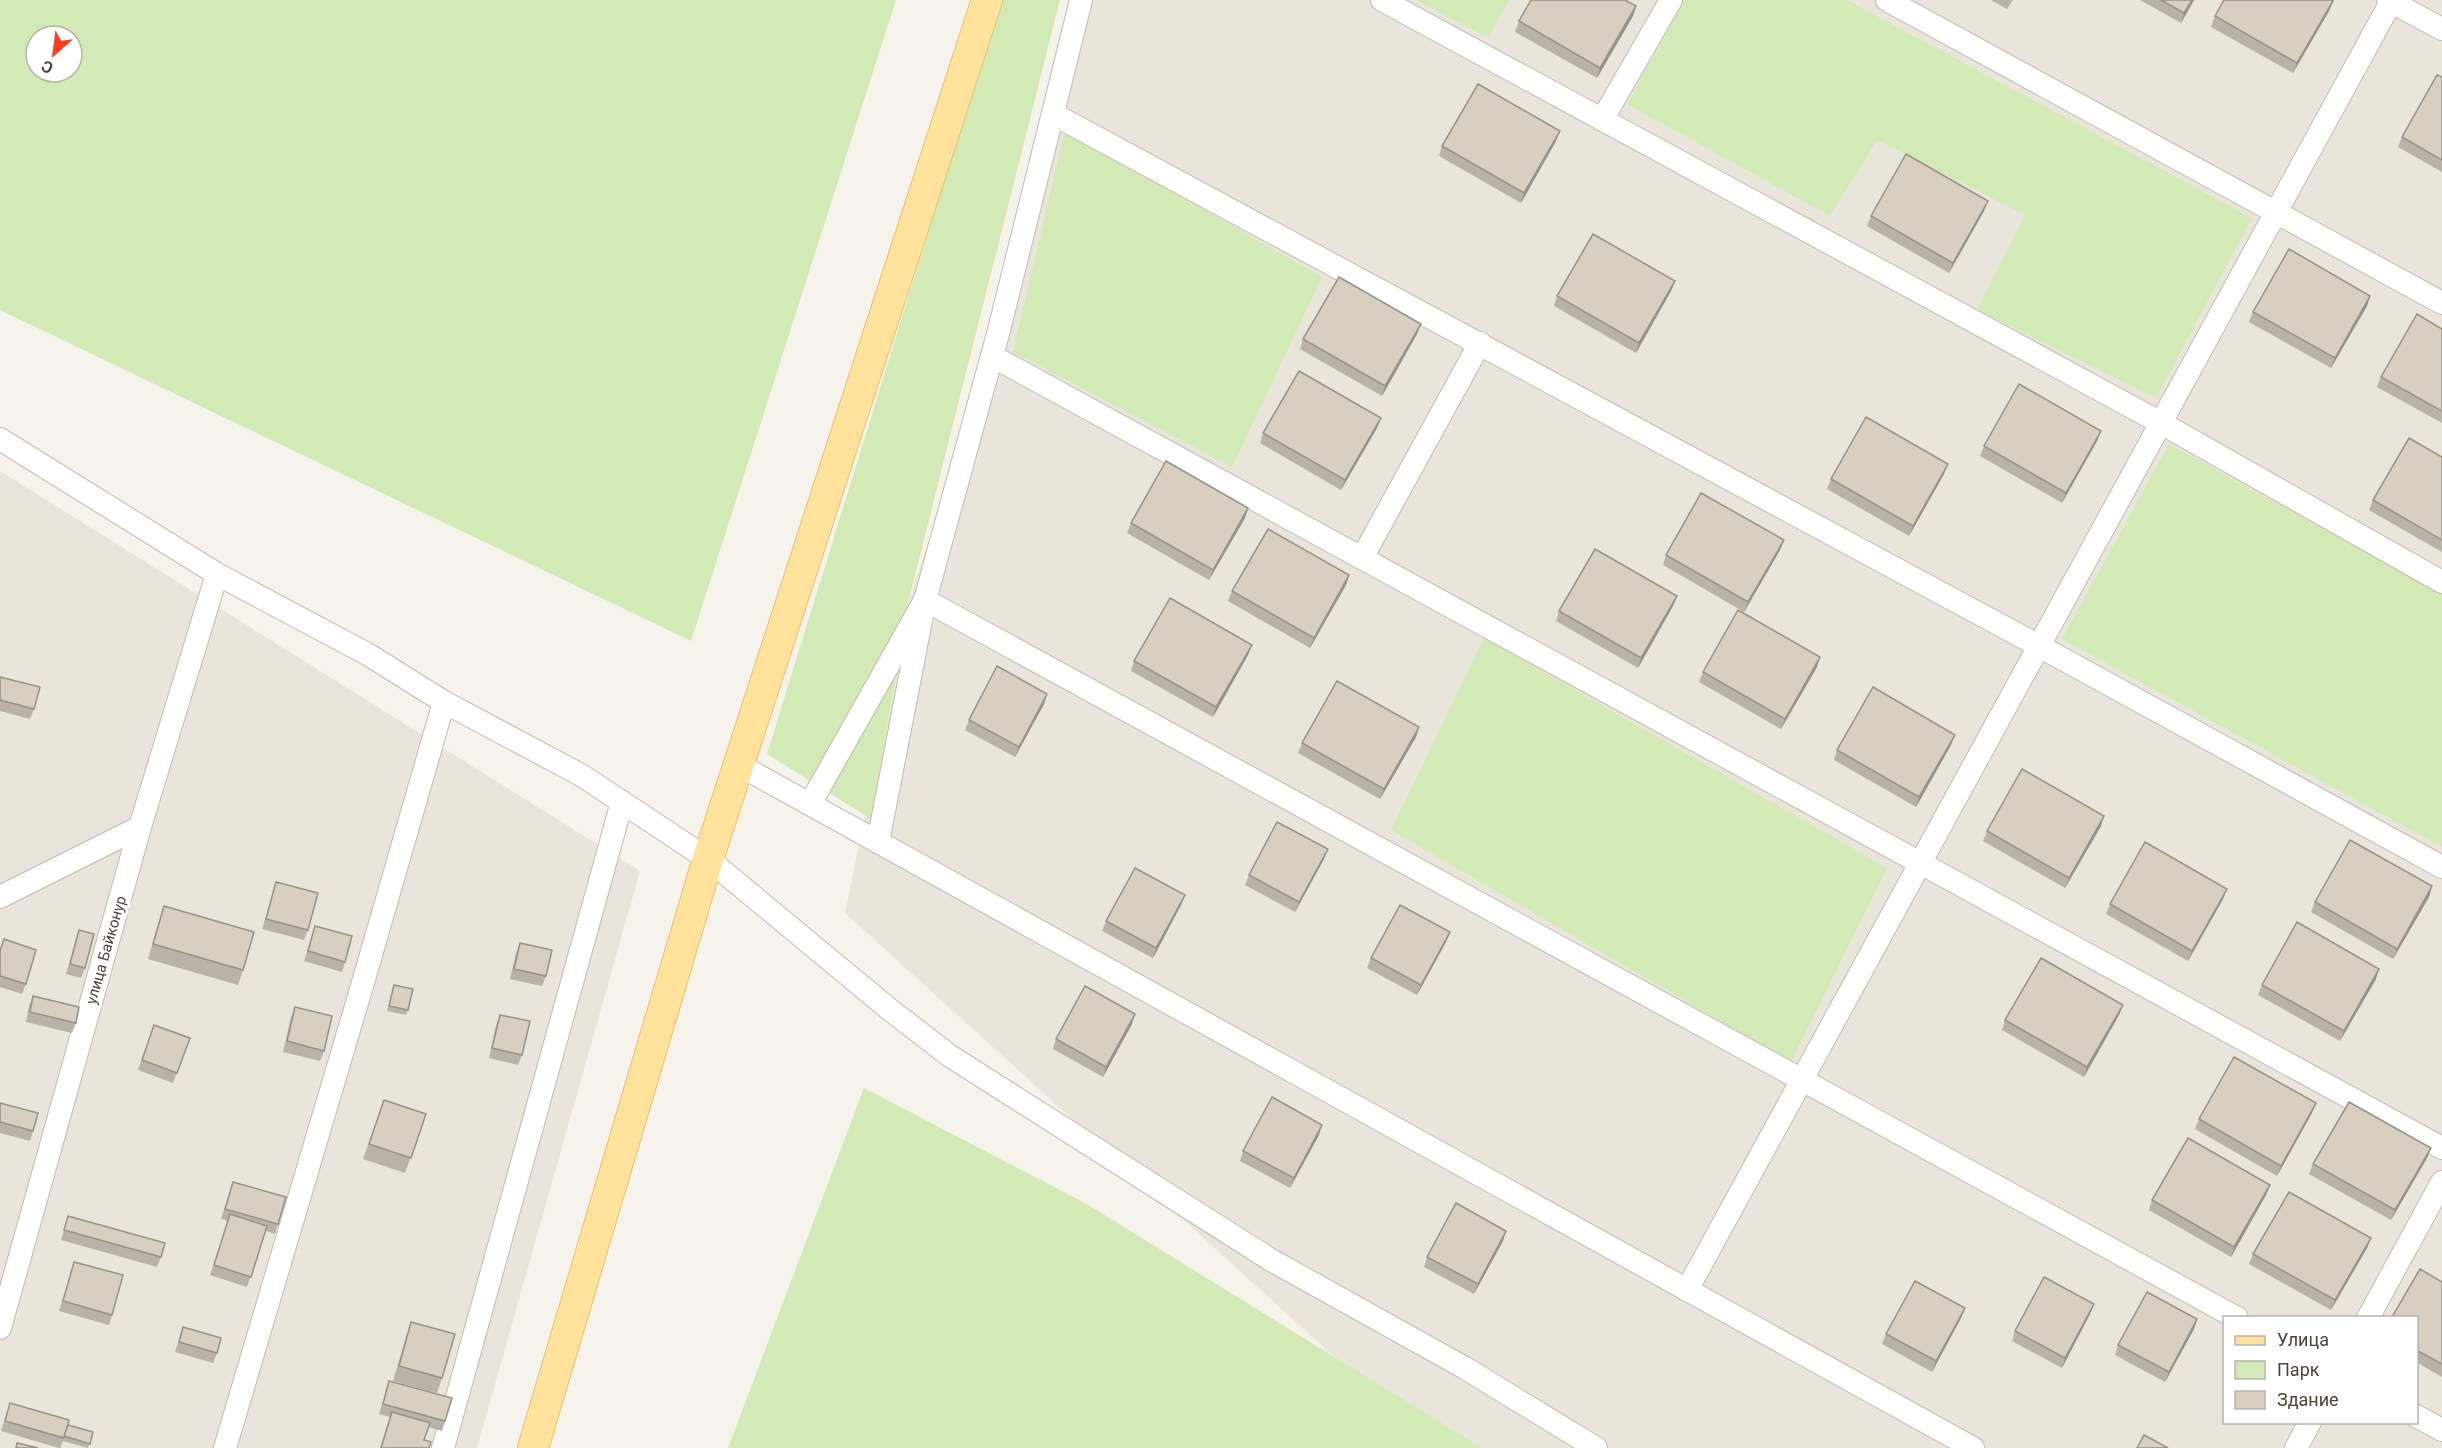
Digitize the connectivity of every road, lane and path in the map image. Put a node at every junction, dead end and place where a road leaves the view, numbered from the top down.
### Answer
1 (987, 0) edge
2 (1081, 0) edge
3 (1382, 0) edge
4 (1671, 0) edge
5 (1887, 0) edge
6 (2390, 0) edge
7 (2442, 29) edge
8 (1053, 114) junction
9 (1602, 120) junction
10 (2276, 212) junction
11 (2442, 303) edge
12 (1480, 344) junction
13 (992, 356) junction
14 (2161, 423) junction
15 (0, 439) edge
16 (1362, 558) junction
17 (218, 574) junction
18 (2442, 582) edge
19 (926, 600) junction
20 (2039, 646) junction
21 (444, 702) junction
22 (739, 765) junction
23 (622, 802) junction
24 (810, 804) junction
25 (141, 827) junction
26 (878, 842) junction
27 (708, 859) junction
28 (1920, 863) junction
29 (2442, 867) edge
30 (0, 897) edge
31 (1802, 1080) junction
32 (2442, 1148) edge
33 (2442, 1182) edge
34 (1687, 1290) junction
35 (2235, 1316) edge
36 (2369, 1316) edge
37 (0, 1328) edge
38 (2418, 1417) edge
39 (2309, 1424) edge
40 (2442, 1430) edge
41 (225, 1448) edge
42 (443, 1448) edge
43 (533, 1448) edge
44 (1596, 1448) edge
45 (1973, 1448) edge
46 (2296, 1448) edge

1 - 22 main road
2 - 8 street
3 - 9 street
4 - 9 street
5 - 10 street
6 - 7 street
6 - 10 street
8 - 12 street
8 - 13 street
9 - 14 street
10 - 11 street
10 - 14 street
12 - 16 street
12 - 20 street
13 - 16 street
13 - 19 street
14 - 18 street
14 - 20 street
15 - 17 street
16 - 28 street
17 - 21 street
17 - 25 street, улица Байконур
19 - 24 street
19 - 26 street
19 - 31 street
20 - 28 street
20 - 29 street
21 - 23 street
21 - 41 street
22 - 24 street
22 - 27 main road
23 - 27 street
23 - 42 street
24 - 26 street
25 - 30 street
25 - 37 street, улица Байконур
26 - 34 street
27 - 43 main road
27 - 44 street
28 - 31 street
28 - 32 street
31 - 34 street
31 - 35 street
33 - 36 street
34 - 45 street
38 - 40 street
39 - 46 street

